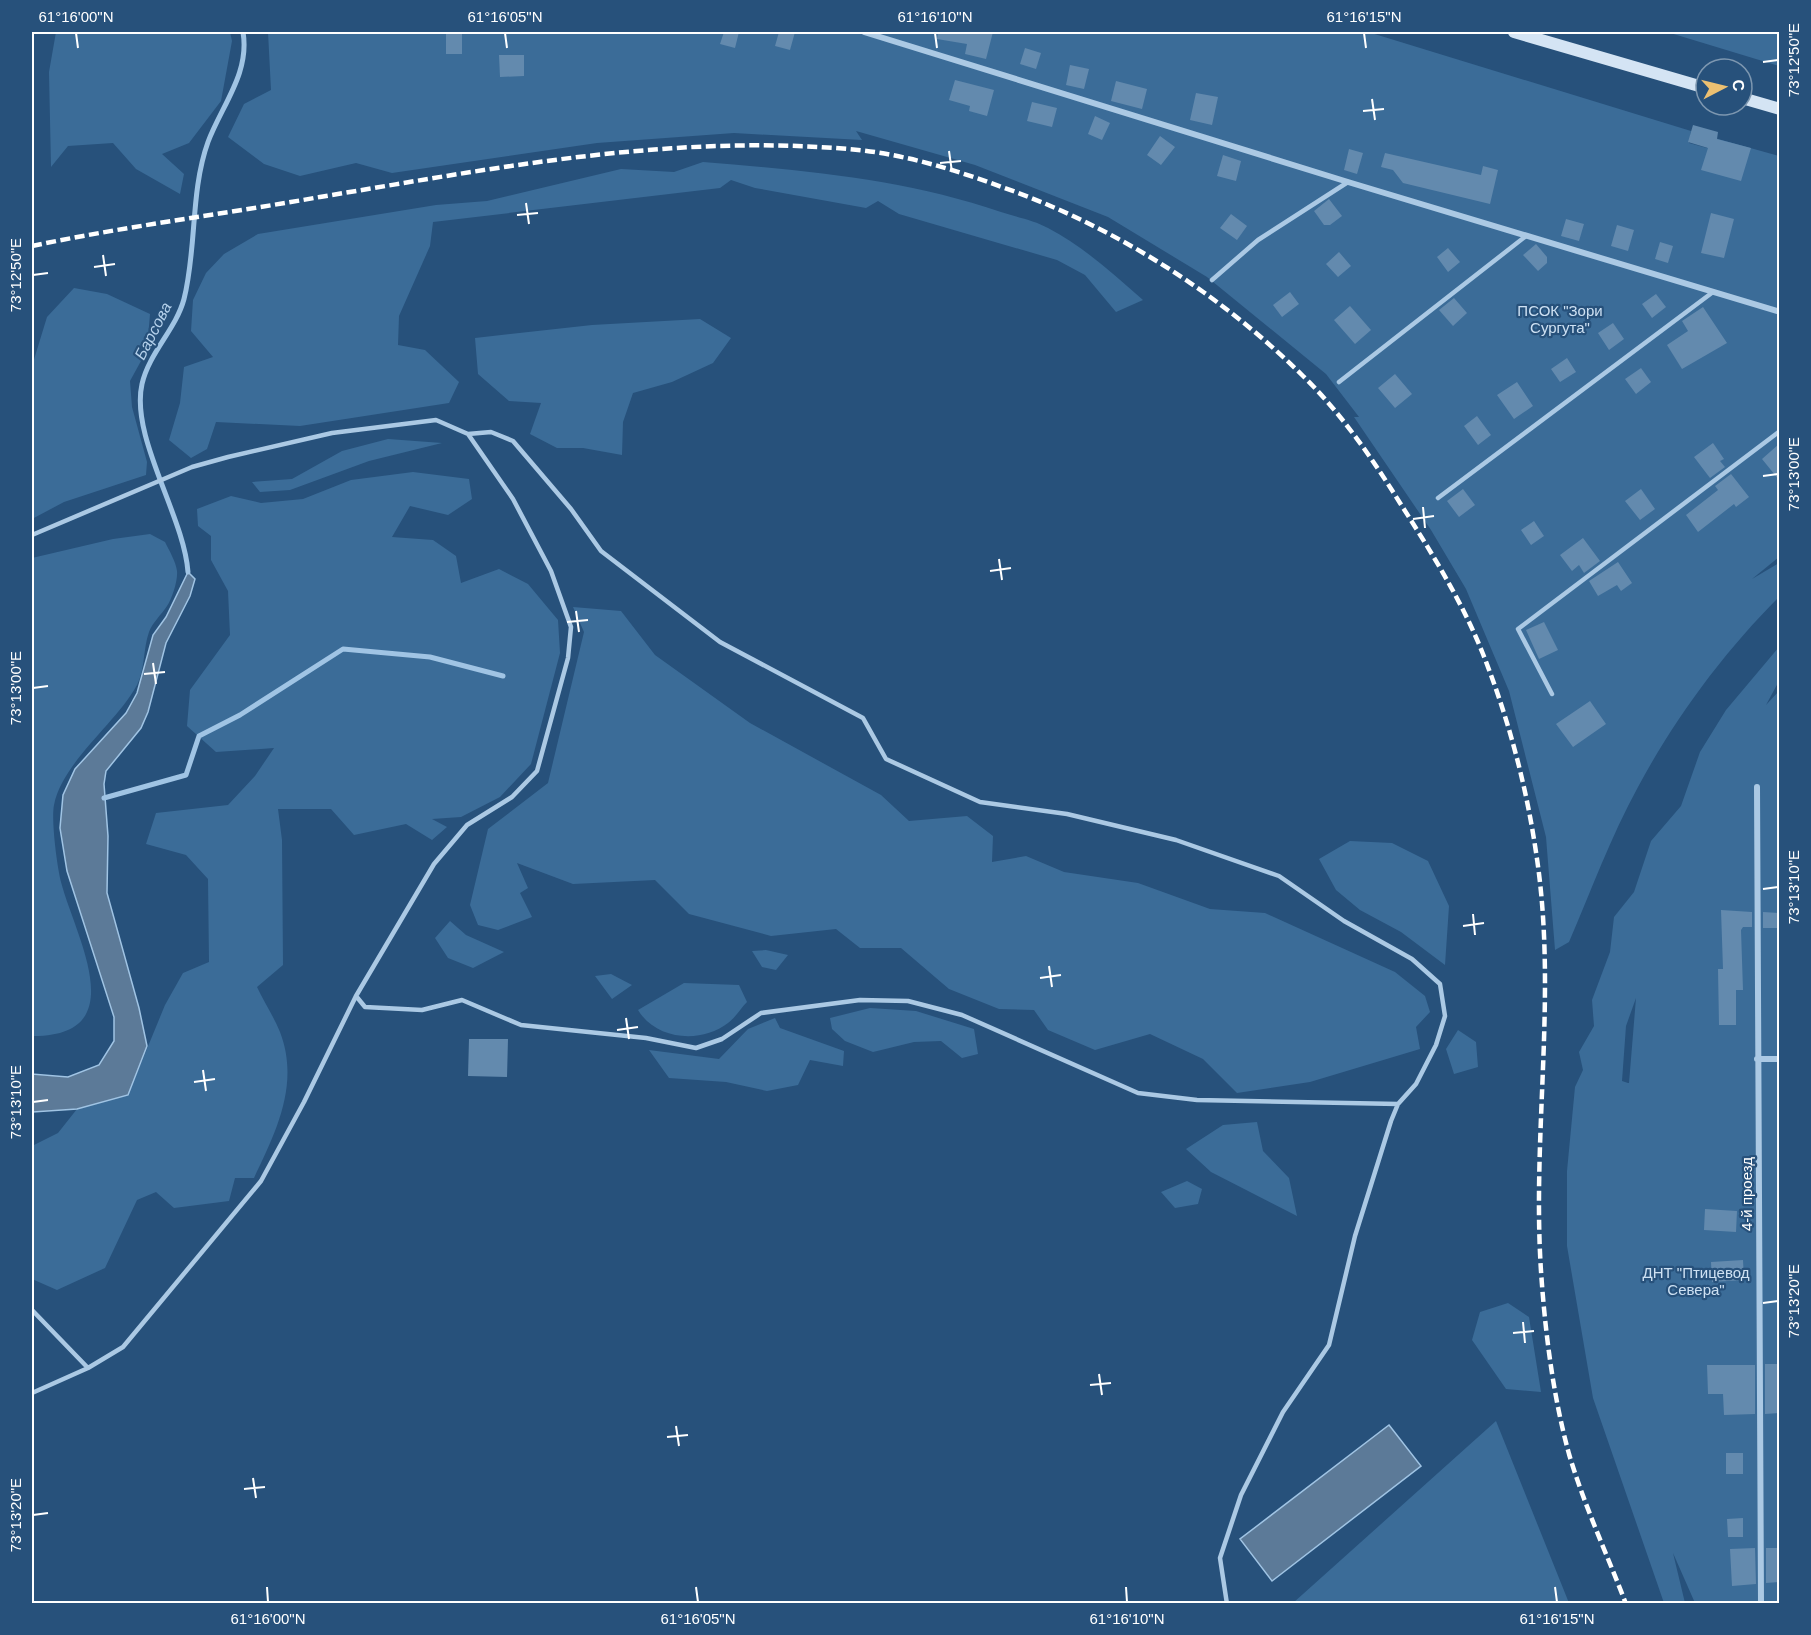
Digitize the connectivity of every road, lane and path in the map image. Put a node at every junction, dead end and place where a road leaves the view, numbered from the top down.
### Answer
1 (864, 32) edge
2 (1514, 32) edge
3 (1694, 84) edge
4 (1754, 102) edge
5 (1779, 109) edge
6 (1348, 182) junction
7 (1526, 236) junction
8 (1212, 280) dead end
9 (1713, 292) junction
10 (1779, 312) edge
11 (1339, 382) dead end
12 (1779, 430) edge
13 (468, 434) junction
14 (1438, 498) dead end
15 (32, 535) edge
16 (1552, 694) dead end
17 (1757, 787) dead end
18 (356, 996) junction
19 (1757, 1059) junction
20 (1779, 1059) edge
21 (1398, 1104) junction
22 (32, 1310) edge
23 (88, 1368) junction
24 (32, 1393) edge
25 (1761, 1602) dead end
26 (1227, 1604) edge

1 - 6 street
2 - 3 main road
4 - 5 main road
6 - 7 street
6 - 8 lane
7 - 9 street
7 - 11 lane
9 - 10 street
9 - 14 lane
12 - 16 lane
13 - 15 lane
13 - 18 lane
13 - 21 lane
17 - 19 street, 4-й проезд
18 - 21 lane
18 - 23 lane
19 - 20 street
19 - 25 street, 4-й проезд
21 - 26 lane
22 - 23 lane
23 - 24 lane

